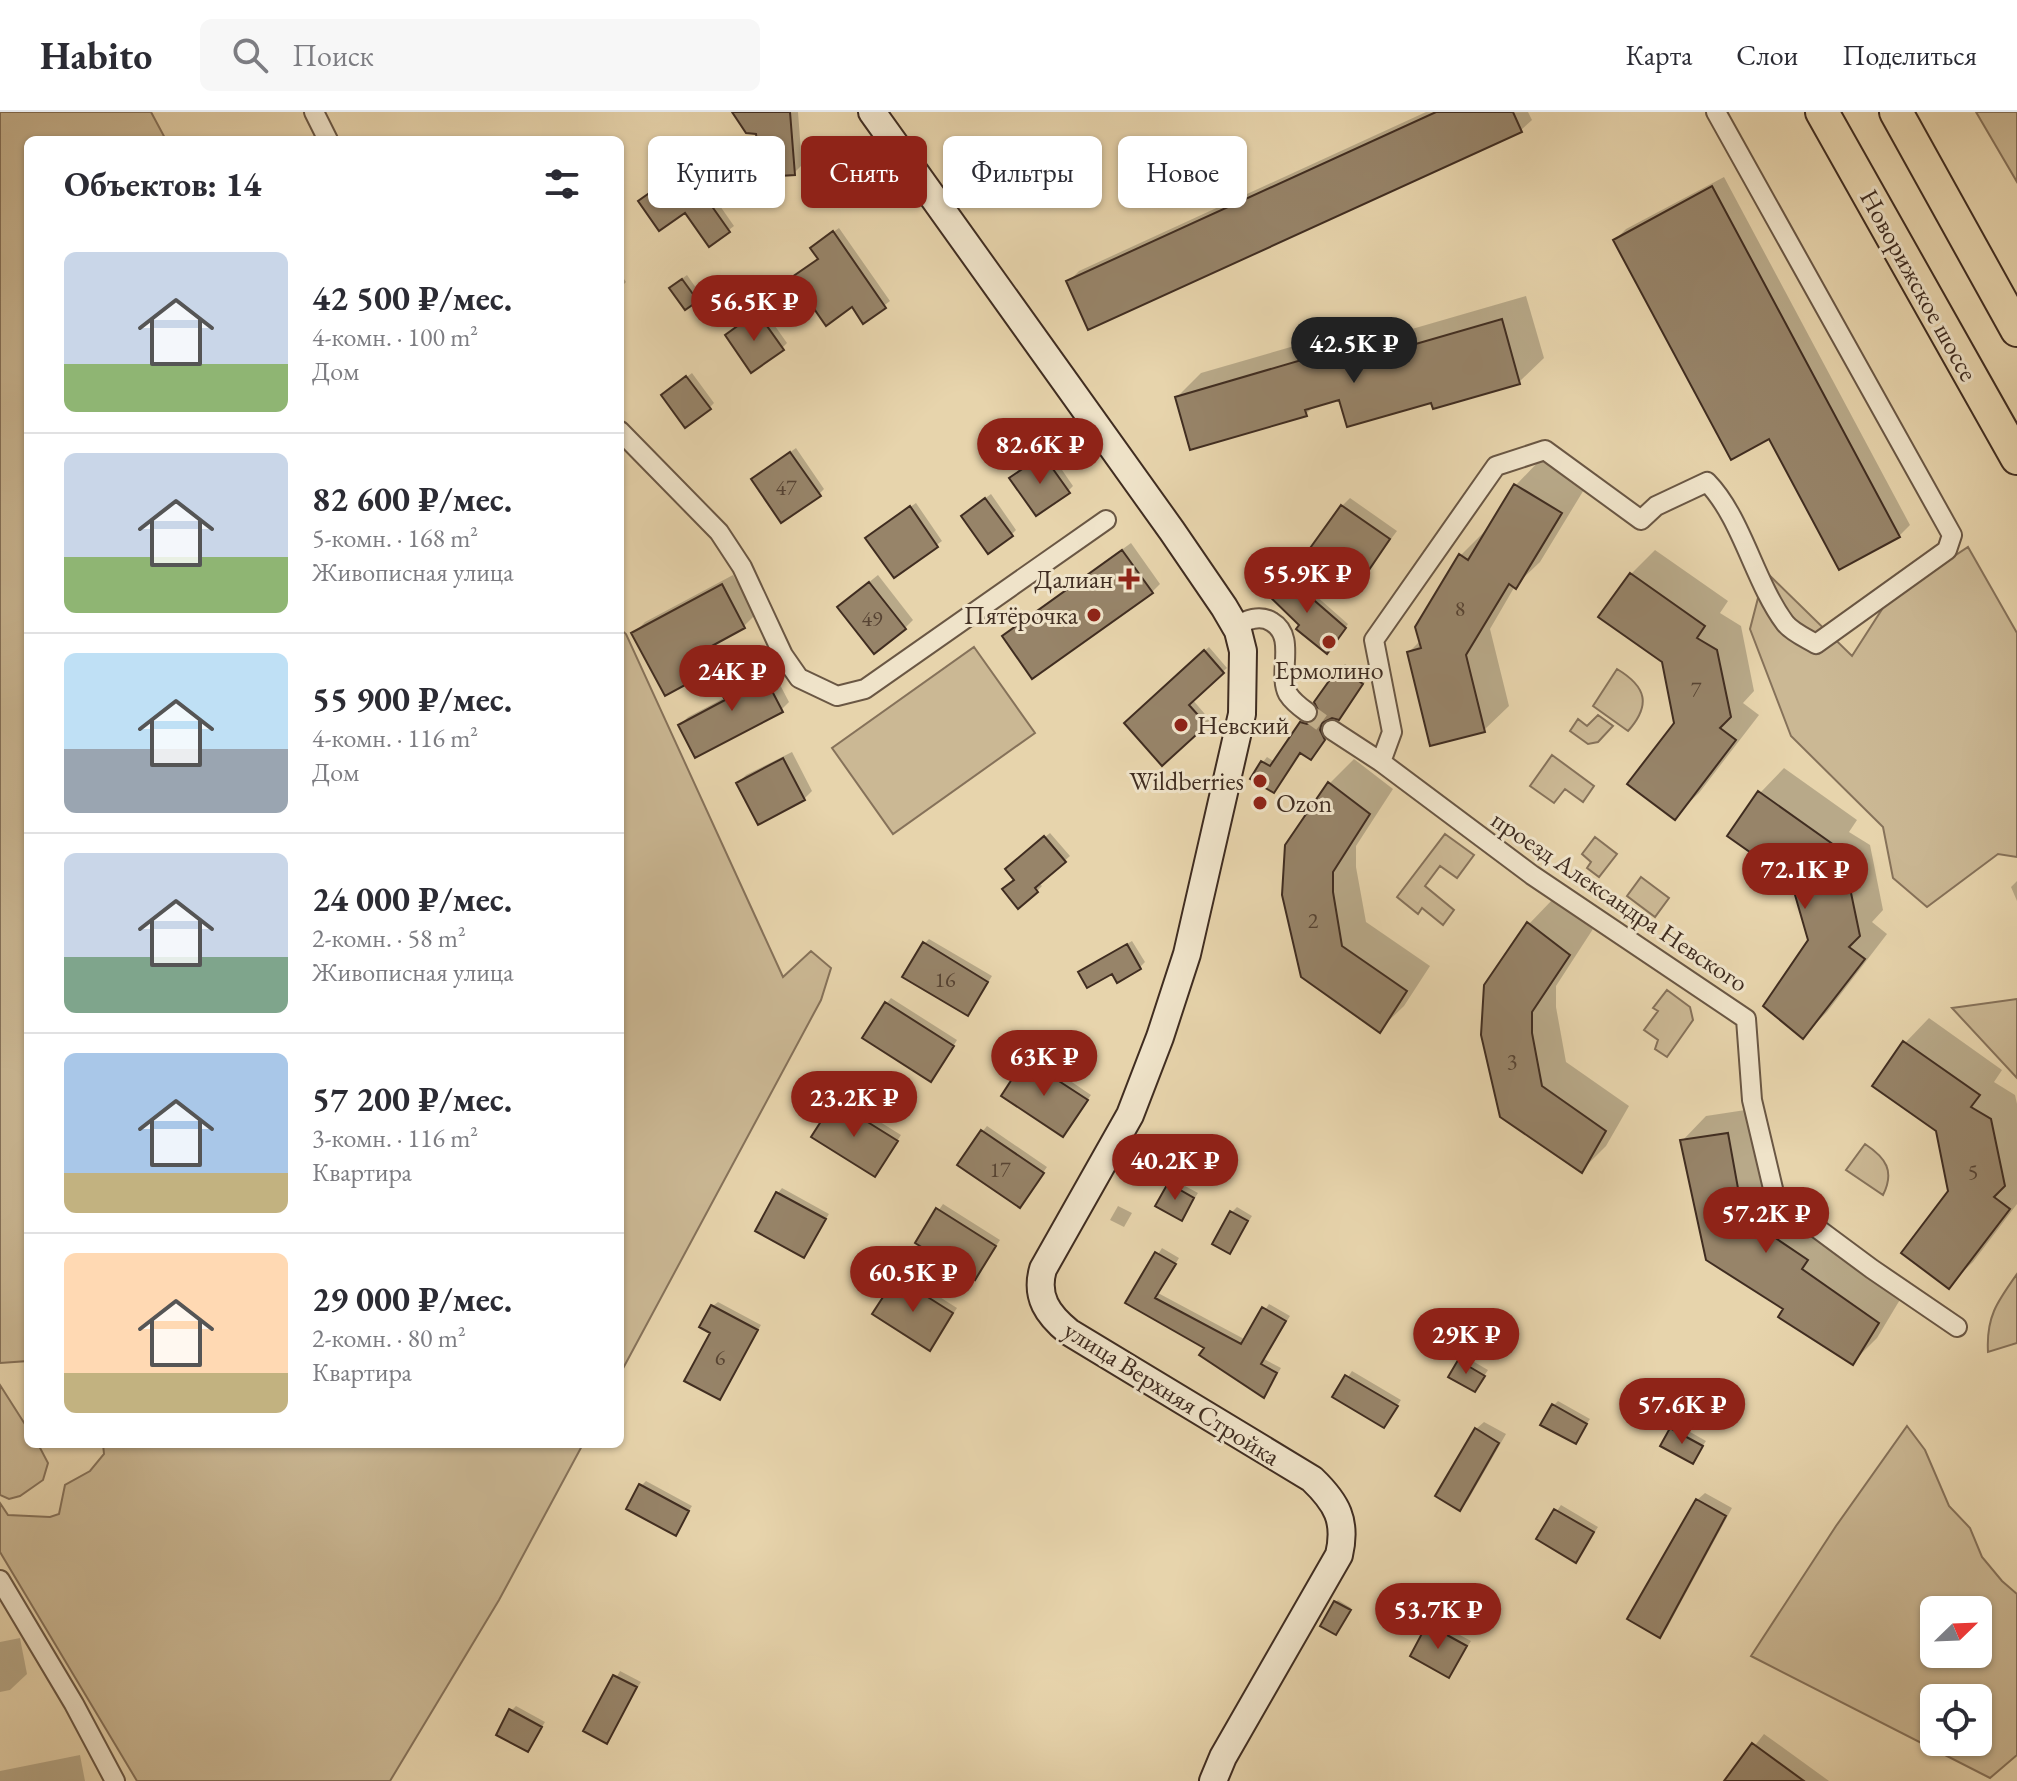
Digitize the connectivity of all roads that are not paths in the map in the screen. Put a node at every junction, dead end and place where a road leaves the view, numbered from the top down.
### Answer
1 (314, 112) edge
2 (872, 112) edge
3 (1716, 112) edge
4 (1896, 112) edge
5 (1828, 122) edge
6 (326, 136) edge
7 (2017, 330) edge
8 (624, 435) edge
9 (2017, 458) edge
10 (1106, 520) dead end
11 (1235, 626) junction
12 (1307, 712) tunnel mouth
13 (1332, 730) tunnel mouth
14 (1381, 762) junction
15 (1957, 1327) dead end
16 (0, 1580) edge
17 (115, 1781) edge
18 (1213, 1781) edge

1 - 6 street
2 - 11 street, улица Верхняя Стройка
3 - 14 street
4 - 7 highway
5 - 9 highway, Новорижское шоссе
8 - 10 street
11 - 12 street
11 - 18 street, улица Верхняя Стройка
13 - 14 street, проезд Александра Невского
14 - 15 street, проезд Александра Невского
16 - 17 street

